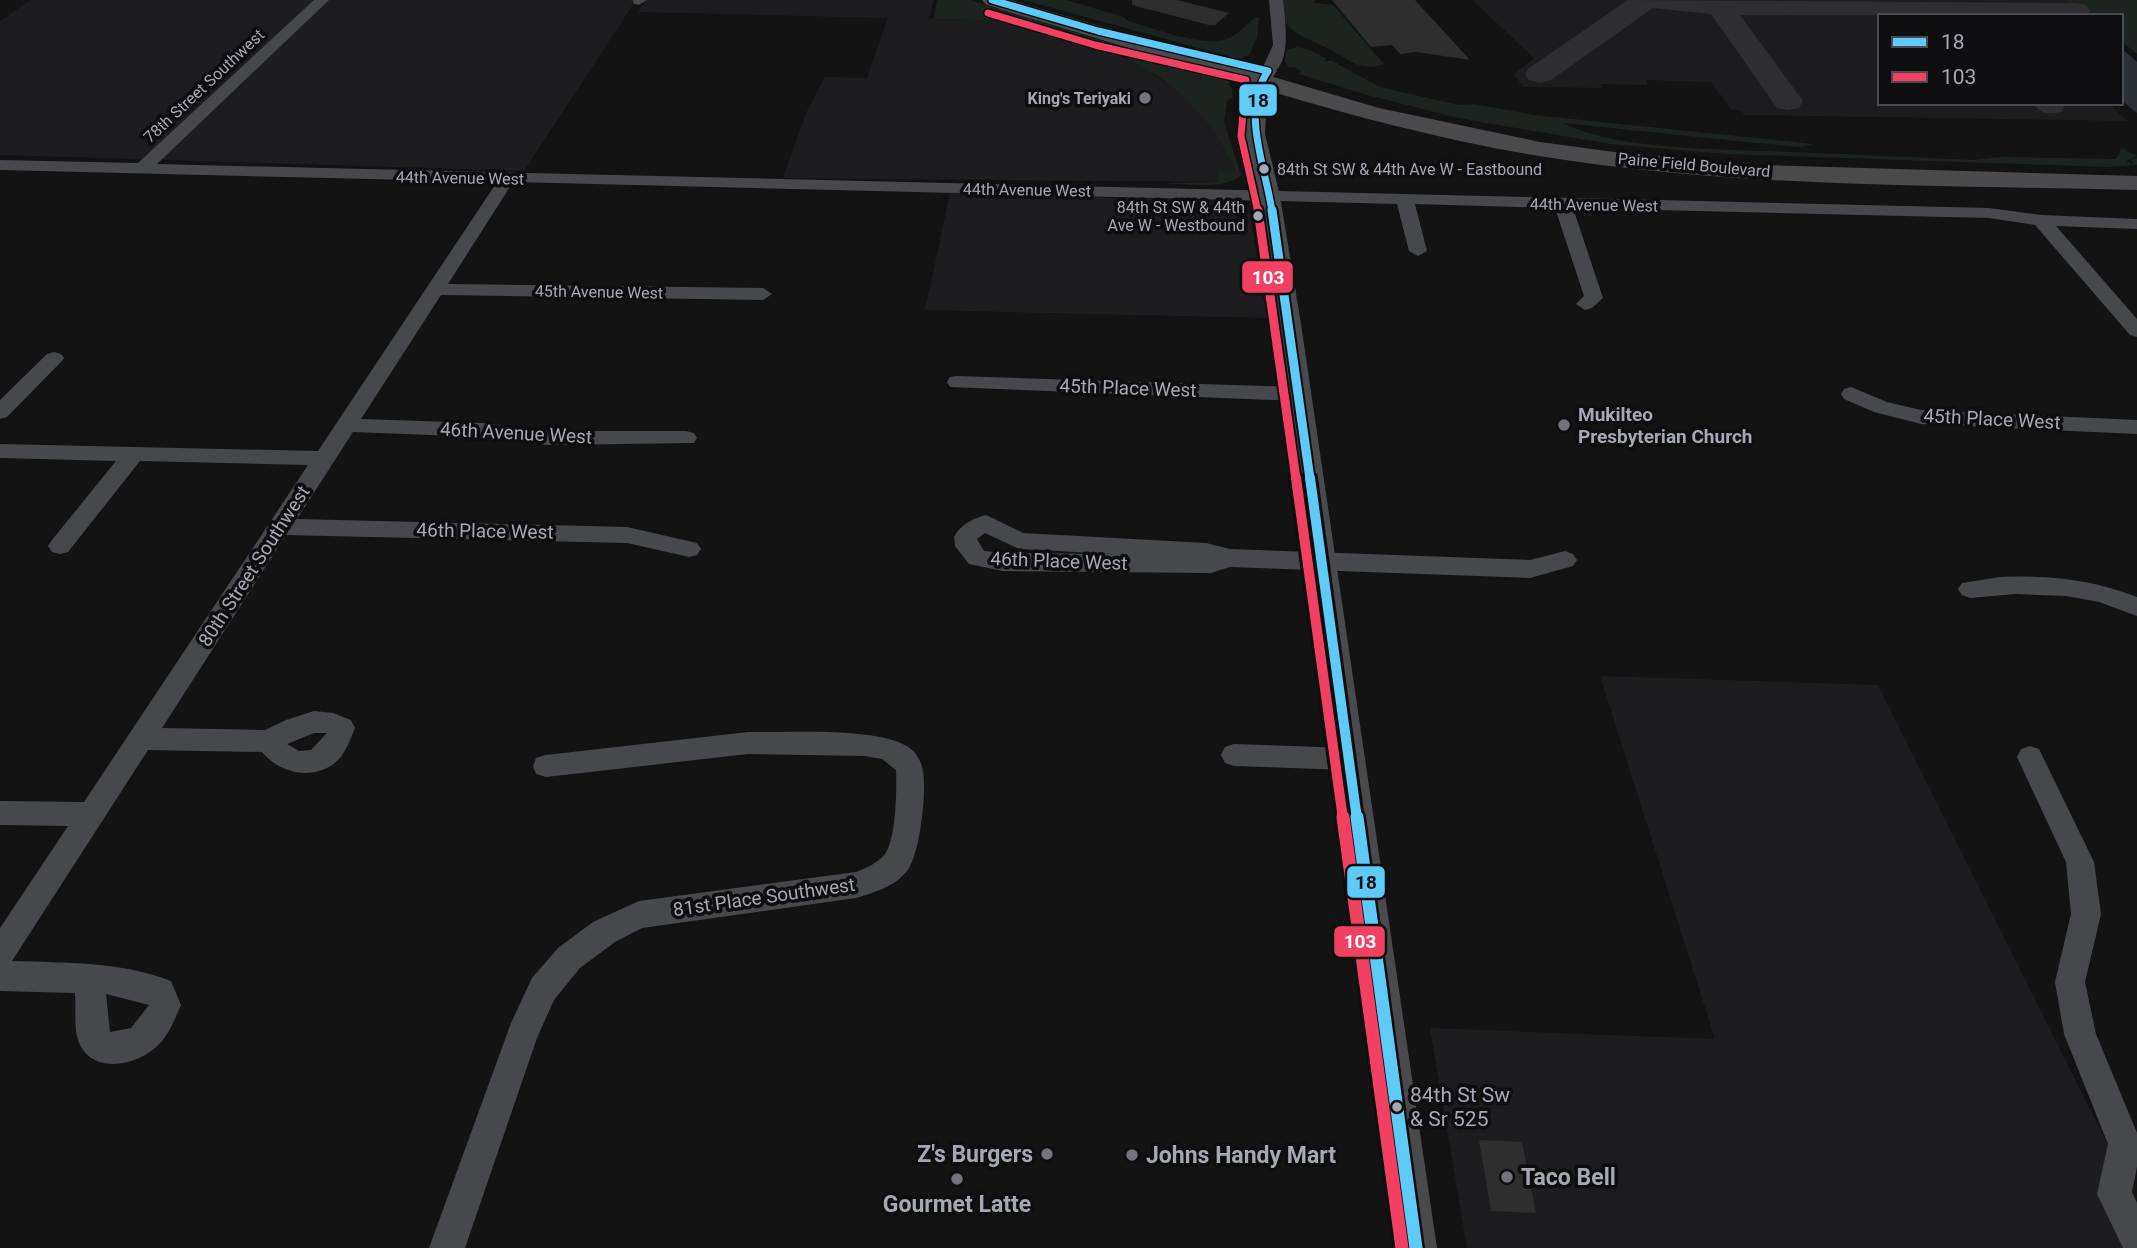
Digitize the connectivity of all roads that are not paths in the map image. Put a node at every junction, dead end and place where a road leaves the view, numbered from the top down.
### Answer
1 (322, 0) edge
2 (992, 0) edge
3 (1276, 0) edge
4 (1264, 77) junction
5 (0, 165) edge
6 (142, 169) junction
7 (2137, 173) edge
8 (507, 179) junction
9 (2137, 184) edge
10 (1270, 196) junction
11 (1405, 200) junction
12 (1563, 205) junction
13 (2041, 220) junction
14 (2137, 224) edge
15 (1418, 251) dead end
16 (435, 289) junction
17 (763, 294) dead end
18 (1585, 304) dead end
19 (2137, 331) edge
20 (54, 358) dead end
21 (957, 382) dead end
22 (1299, 394) junction
23 (1851, 394) dead end
24 (0, 412) edge
25 (347, 425) junction
26 (2137, 427) edge
27 (686, 438) dead end
28 (0, 451) edge
29 (133, 455) junction
30 (325, 458) junction
31 (280, 527) junction
32 (60, 545) dead end
33 (689, 549) dead end
34 (1230, 558) junction
35 (1565, 560) dead end
36 (1321, 563) junction
37 (1970, 589) dead end
38 (2137, 607) edge
39 (142, 739) junction
40 (269, 741) dead end
41 (1234, 755) dead end
42 (2030, 757) dead end
43 (1347, 759) junction
44 (546, 766) dead end
45 (0, 813) edge
46 (92, 814) junction
47 (0, 954) edge
48 (0, 976) edge
49 (90, 980) dead end
50 (2137, 1239) edge
51 (447, 1248) edge
52 (1416, 1248) edge

1 - 6 street, 78th Street Southwest
2 - 4 highway
3 - 4 street
4 - 7 highway, Paine Field Boulevard
4 - 9 highway, Paine Field Boulevard
4 - 10 main road
5 - 6 street, 44th Avenue West
6 - 8 street, 44th Avenue West
8 - 10 street, 44th Avenue West
8 - 16 street, 80th Street Southwest
10 - 11 street, 44th Avenue West
10 - 22 main road
11 - 12 street, 44th Avenue West
11 - 15 street
12 - 13 street, 44th Avenue West
12 - 18 street
13 - 14 street, 44th Avenue West
13 - 19 street
16 - 17 street, 45th Avenue West
16 - 25 street, 80th Street Southwest
20 - 24 street
21 - 22 street, 45th Place West
22 - 36 main road
23 - 26 street, 45th Place West
25 - 27 street, 46th Avenue West
25 - 30 street, 80th Street Southwest
28 - 29 street
29 - 30 street
29 - 32 street
30 - 31 street, 80th Street Southwest
31 - 33 street, 46th Place West
31 - 39 street, 80th Street Southwest
34 - 34 street, 46th Place West
34 - 36 street, 46th Place West
35 - 36 street, 46th Place West
36 - 43 main road
37 - 38 street
39 - 40 street
39 - 46 street, 80th Street Southwest
41 - 43 street
42 - 50 street
43 - 52 main road
44 - 51 street, 81st Place Southwest
45 - 46 street
46 - 47 street, 80th Street Southwest
48 - 49 street

